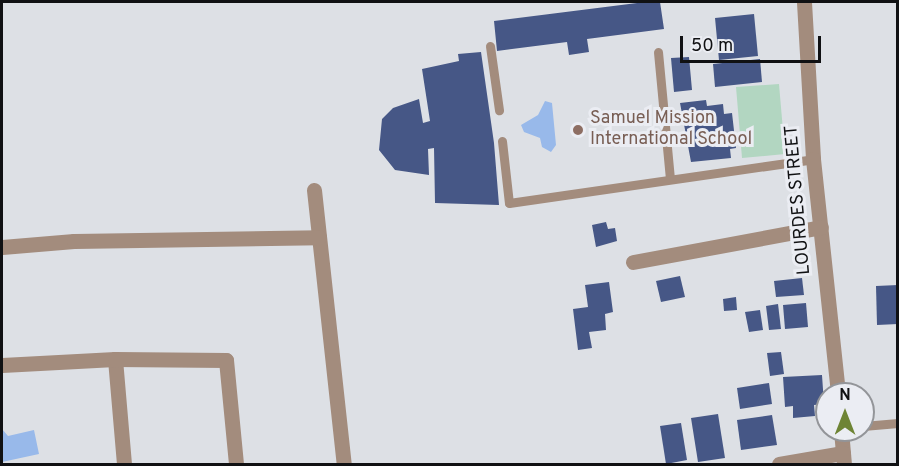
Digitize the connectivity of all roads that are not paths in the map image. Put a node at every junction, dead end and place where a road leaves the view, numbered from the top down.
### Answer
1 (804, 2) edge
2 (490, 46) dead end
3 (658, 52) dead end
4 (499, 110) dead end
5 (502, 141) dead end
6 (813, 159) junction
7 (670, 178) junction
8 (314, 190) dead end
9 (821, 227) junction
10 (319, 237) junction
11 (2, 247) edge
12 (633, 262) dead end
13 (115, 359) junction
14 (2, 365) edge
15 (837, 382) edge
16 (897, 423) edge
17 (875, 425) edge
18 (842, 442) edge
19 (844, 459) edge
20 (124, 465) edge
21 (236, 465) edge
22 (344, 465) edge
23 (779, 465) edge

1 - 6 street, LOURDES STREET
2 - 4 lane
3 - 7 lane
5 - 7 lane
6 - 7 lane
6 - 9 street, LOURDES STREET
8 - 10 street
9 - 12 street
9 - 15 street, LOURDES STREET
10 - 11 street
10 - 22 street
13 - 14 street
13 - 20 street
13 - 21 street
16 - 17 lane
18 - 19 street
19 - 23 street

